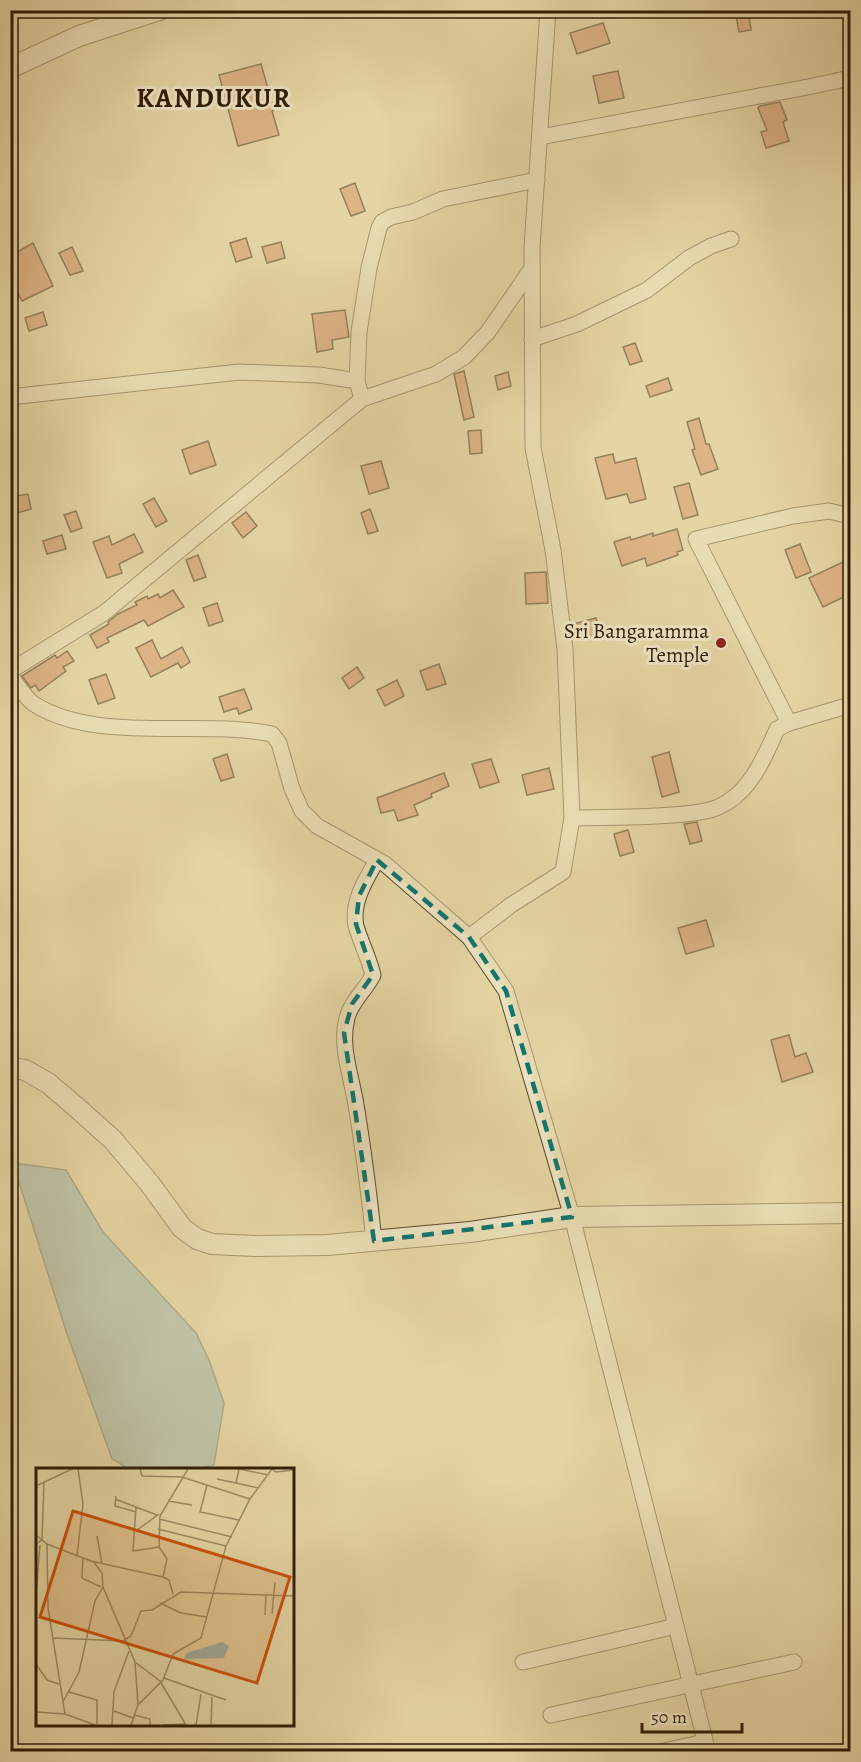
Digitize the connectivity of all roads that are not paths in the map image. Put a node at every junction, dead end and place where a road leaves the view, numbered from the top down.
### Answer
1 (159, 10) edge
2 (548, 10) edge
3 (10, 68) edge
4 (850, 78) edge
5 (540, 137) junction
6 (537, 180) junction
7 (731, 239) dead end
8 (532, 268) junction
9 (532, 339) junction
10 (357, 381) junction
11 (10, 397) edge
12 (362, 399) junction
13 (850, 516) edge
14 (10, 670) edge
15 (10, 676) edge
16 (850, 705) edge
17 (789, 723) junction
18 (572, 818) junction
19 (377, 860) junction
20 (469, 937) junction
21 (10, 1067) edge
22 (850, 1213) edge
23 (572, 1217) junction
24 (374, 1241) junction
25 (676, 1626) junction
26 (523, 1662) dead end
27 (794, 1662) dead end
28 (690, 1684) junction
29 (551, 1715) dead end
30 (706, 1747) edge
31 (659, 1752) edge

1 - 3 street
2 - 5 street
4 - 5 street
5 - 6 street
6 - 8 street
6 - 10 street
7 - 9 street
8 - 9 street
8 - 12 street
9 - 18 street
10 - 11 street
10 - 12 street
12 - 14 street
13 - 17 street
15 - 19 street
16 - 17 street
17 - 18 street
18 - 20 street
19 - 20 street
19 - 24 street
20 - 23 street
21 - 24 street
22 - 23 street
23 - 24 street
23 - 25 street
25 - 26 street
25 - 28 street
27 - 28 street
28 - 29 street
28 - 30 street
30 - 31 street

